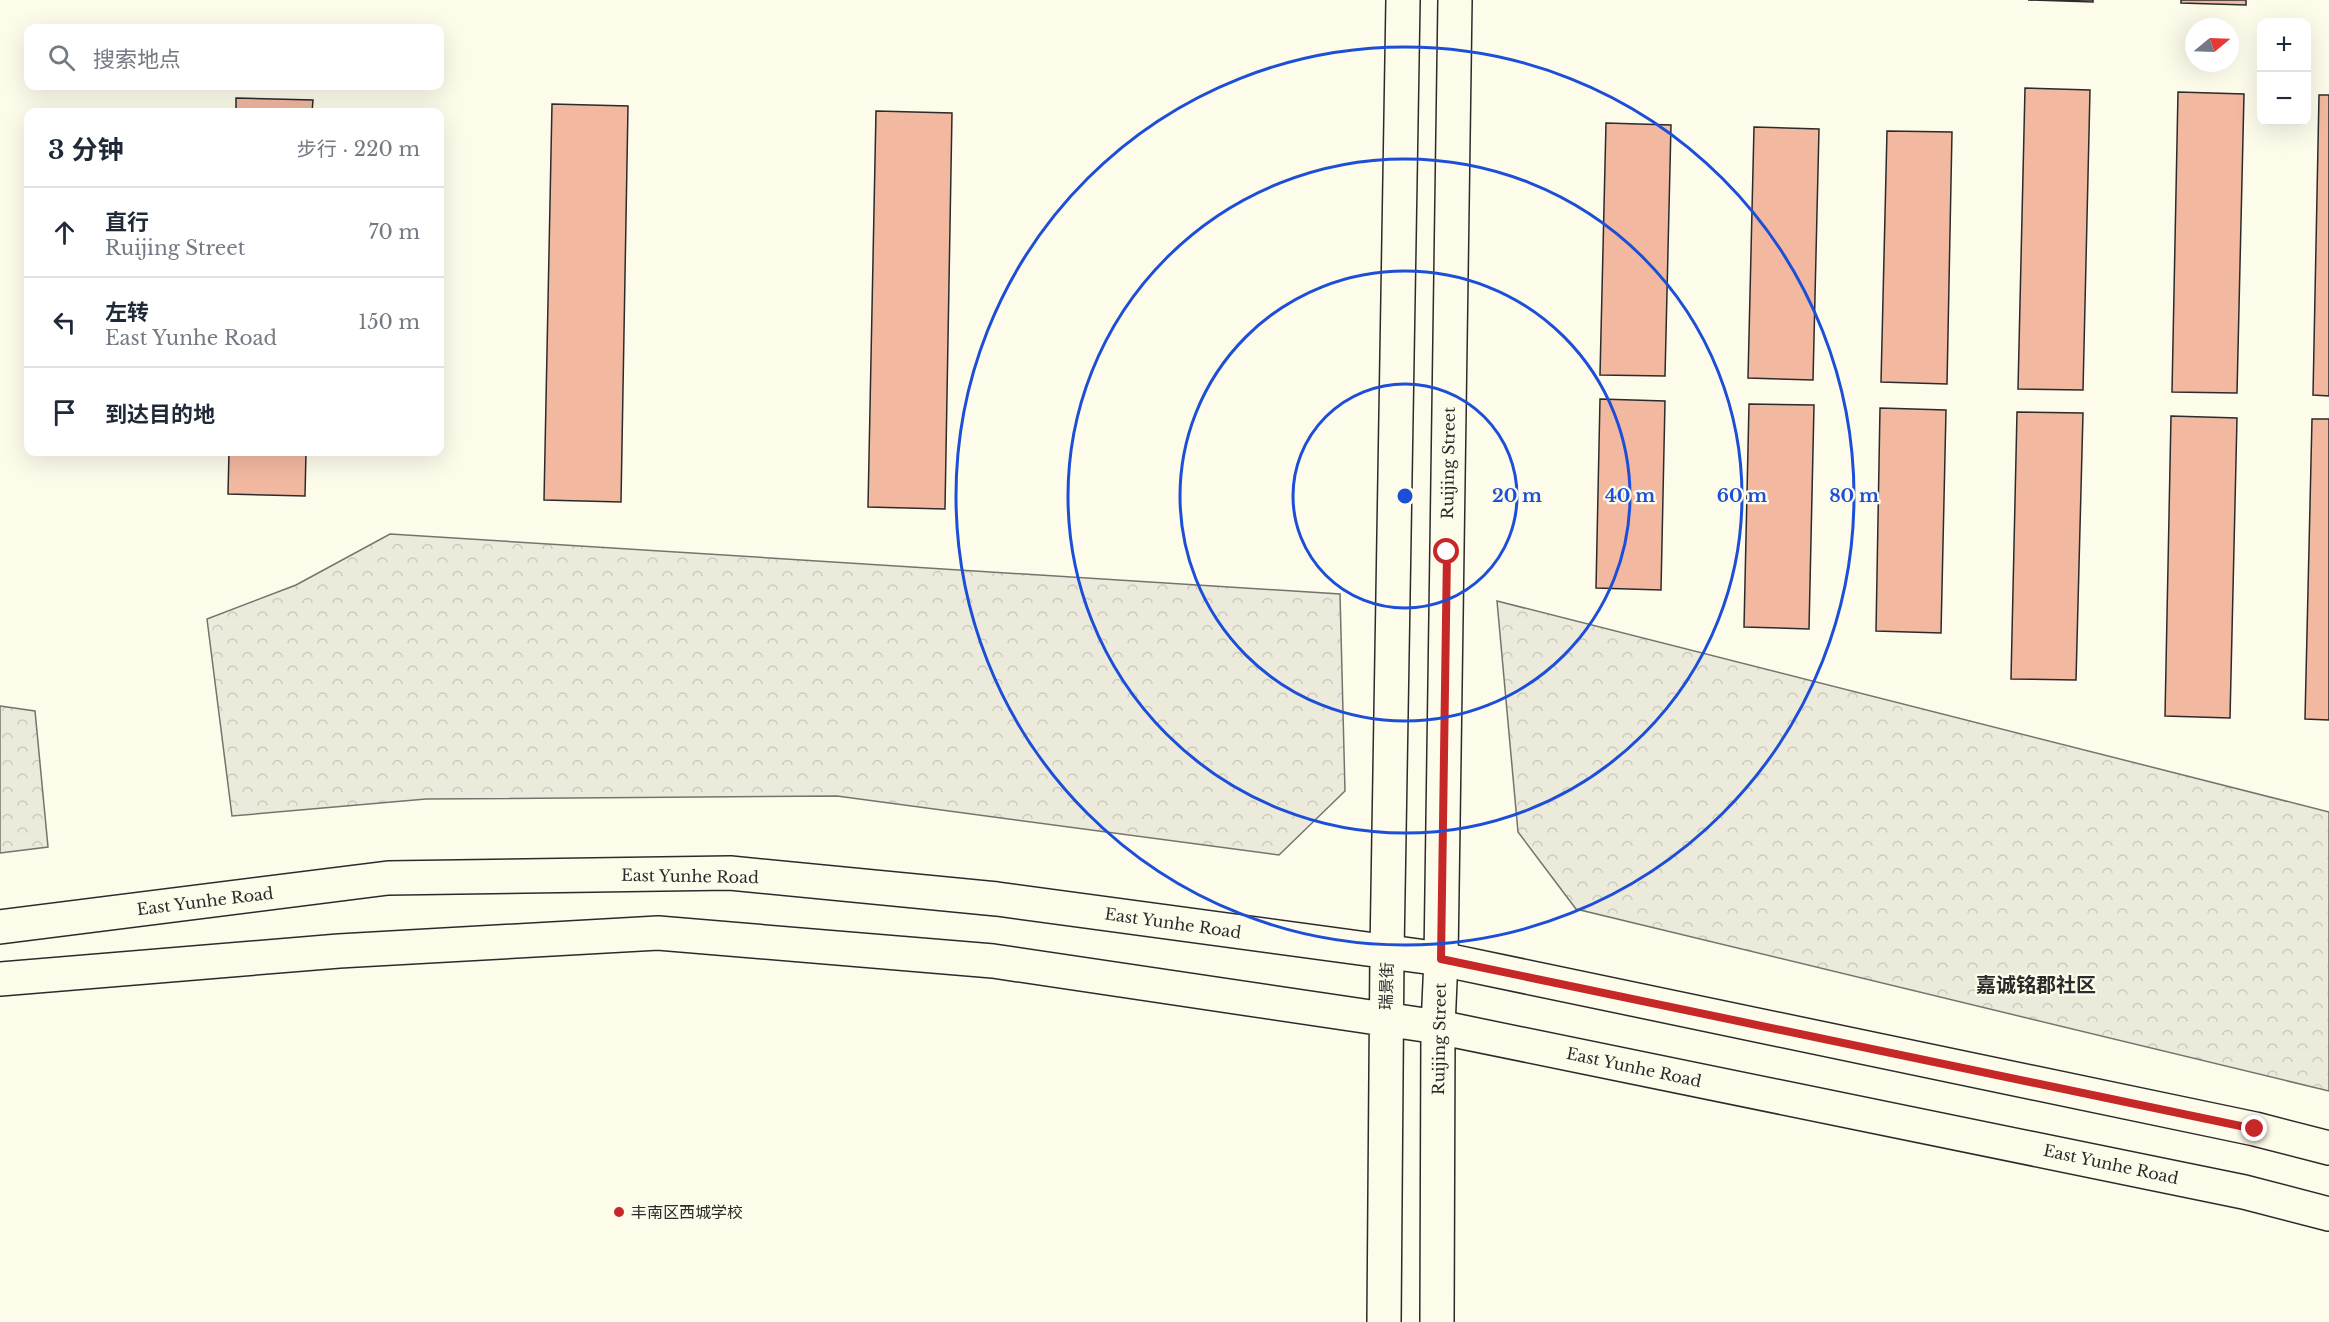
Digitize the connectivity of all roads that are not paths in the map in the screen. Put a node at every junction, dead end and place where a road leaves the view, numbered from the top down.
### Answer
1 (1403, 0) edge
2 (1455, 0) edge
3 (0, 927) edge
4 (1387, 952) junction
5 (1441, 959) junction
6 (0, 979) edge
7 (1385, 1019) junction
8 (1438, 1027) junction
9 (2329, 1148) edge
10 (2329, 1214) edge
11 (1384, 1322) edge
12 (1437, 1322) edge

1 - 4 main road
2 - 5 main road, Ruijing Street
3 - 4 main road, East Yunhe Road
4 - 5 main road, East Yunhe Road
4 - 7 main road, 瑞景街
5 - 8 main road, Ruijing Street
5 - 9 main road, East Yunhe Road
6 - 7 main road, East Yunhe Road
7 - 8 main road, East Yunhe Road
7 - 11 main road
8 - 10 main road, East Yunhe Road
8 - 12 main road, Ruijing Street

